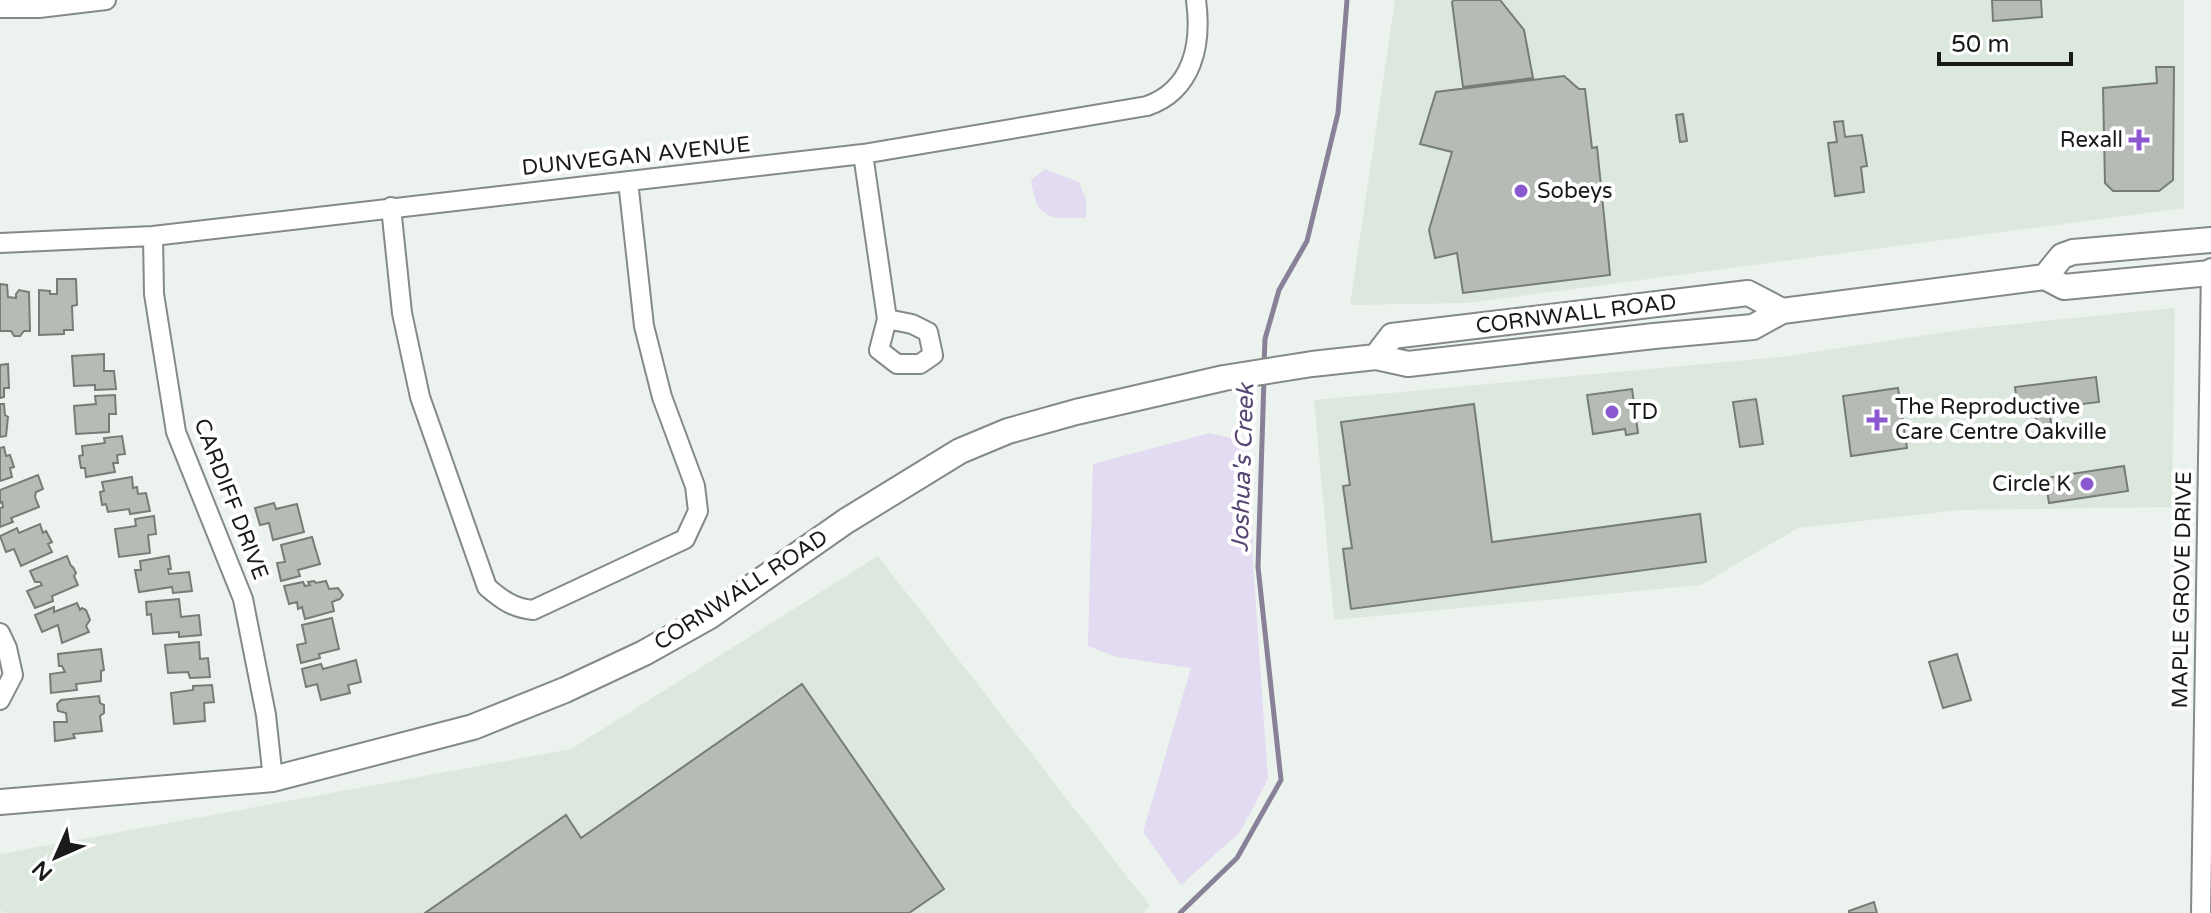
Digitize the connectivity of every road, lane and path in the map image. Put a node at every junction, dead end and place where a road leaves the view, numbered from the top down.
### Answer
1 (106, 0) edge
2 (1196, 0) edge
3 (0, 8) edge
4 (863, 154) junction
5 (628, 181) junction
6 (391, 207) junction
7 (153, 236) junction
8 (2211, 240) edge
9 (0, 243) edge
10 (2211, 272) edge
11 (2045, 277) junction
12 (1782, 311) junction
13 (887, 319) dead end
14 (1376, 357) junction
15 (0, 633) edge
16 (0, 700) edge
17 (273, 779) junction
18 (0, 802) edge
19 (2201, 913) edge

1 - 3 street
2 - 4 street, DUNVEGAN AVENUE
4 - 5 street, DUNVEGAN AVENUE
4 - 13 street
5 - 6 street, DUNVEGAN AVENUE
5 - 6 street
6 - 7 street, DUNVEGAN AVENUE
7 - 9 street, DUNVEGAN AVENUE
7 - 17 street, CARDIFF DRIVE
8 - 11 main road
10 - 11 main road, CORNWALL ROAD
10 - 19 street, MAPLE GROVE DRIVE
11 - 12 main road, CORNWALL ROAD
12 - 14 main road, CORNWALL ROAD
12 - 14 main road, CORNWALL ROAD
14 - 17 main road, CORNWALL ROAD
15 - 16 street
17 - 18 main road, CORNWALL ROAD

